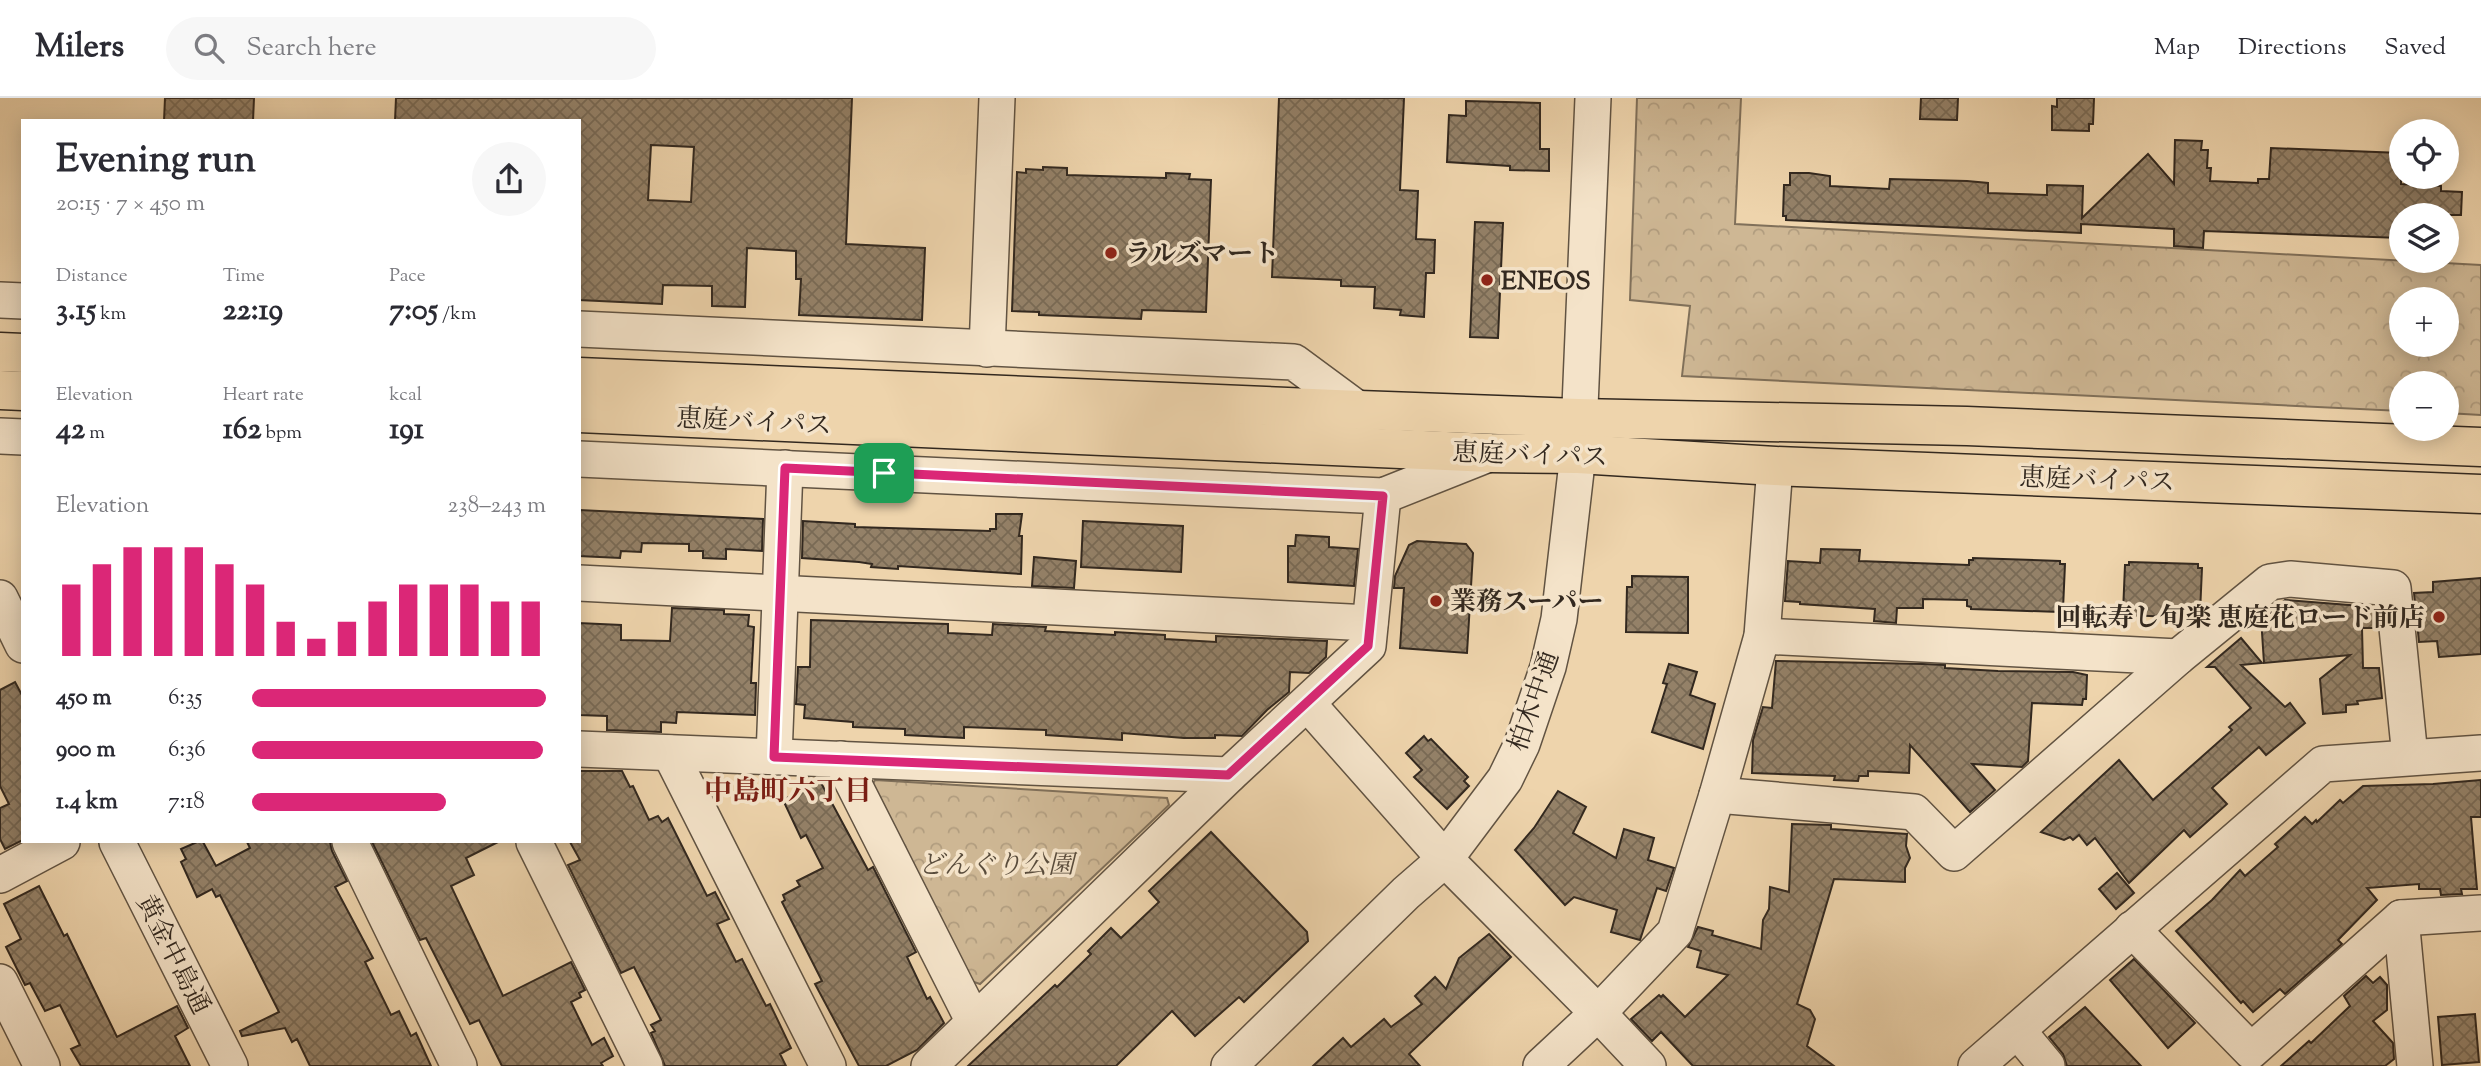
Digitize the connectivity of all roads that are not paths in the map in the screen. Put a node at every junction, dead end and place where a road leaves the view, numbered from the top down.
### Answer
1 (997, 98) edge
2 (1593, 98) edge
3 (0, 300) edge
4 (21, 301) edge
5 (581, 329) edge
6 (987, 349) junction
7 (0, 352) edge
8 (21, 353) edge
9 (581, 377) edge
10 (0, 390) edge
11 (21, 391) edge
12 (1359, 410) junction
13 (581, 413) edge
14 (0, 436) edge
15 (1578, 436) junction
16 (21, 437) edge
17 (2481, 447) edge
18 (1491, 453) junction
19 (581, 459) edge
20 (1775, 466) junction
21 (785, 468) junction
22 (2481, 494) edge
23 (1383, 496) junction
24 (581, 583) edge
25 (780, 594) junction
26 (0, 597) edge
27 (1370, 623) junction
28 (1762, 636) junction
29 (21, 641) edge
30 (2178, 657) junction
31 (1308, 704) junction
32 (581, 749) edge
33 (670, 753) junction
34 (2481, 753) edge
35 (774, 757) junction
36 (2410, 757) junction
37 (841, 760) junction
38 (1228, 775) junction
39 (1717, 795) junction
40 (60, 843) edge
41 (118, 843) edge
42 (350, 843) edge
43 (534, 843) edge
44 (1446, 859) junction
45 (0, 875) edge
46 (2481, 913) edge
47 (2401, 918) junction
48 (2132, 929) junction
49 (0, 982) edge
50 (1598, 1013) junction
51 (974, 1022) junction
52 (2018, 1031) junction
53 (42, 1066) edge
54 (230, 1066) edge
55 (459, 1066) edge
56 (645, 1066) edge
57 (828, 1066) edge
58 (929, 1066) edge
59 (1229, 1066) edge
60 (1541, 1066) edge
61 (1648, 1066) edge
62 (1976, 1066) edge
63 (2047, 1066) edge
64 (2415, 1066) edge

1 - 6 street
2 - 15 street, 柏木中通
3 - 4 street
5 - 6 street
6 - 12 street
7 - 8 highway
9 - 12 highway, 恵庭バイパス
10 - 11 highway
12 - 15 highway, 恵庭バイパス
13 - 18 highway, 恵庭バイパス
14 - 16 street
15 - 17 highway, 恵庭バイパス
15 - 18 highway, 恵庭バイパス
15 - 20 highway, 恵庭バイパス
15 - 44 street, 柏木中通
18 - 23 street
19 - 21 street
20 - 22 highway, 恵庭バイパス
20 - 28 street
21 - 23 street
21 - 25 street
23 - 27 street
24 - 25 street
25 - 27 street
25 - 35 street
26 - 29 street
27 - 31 street
28 - 30 street
28 - 39 street
30 - 36 street
30 - 39 street
31 - 38 street
31 - 44 street
32 - 33 street
33 - 35 street
33 - 57 street
34 - 36 street
35 - 37 street
36 - 48 street
37 - 38 street
37 - 51 street
38 - 51 street
39 - 50 street
40 - 45 street
41 - 54 street, 黄金中島通
42 - 55 street
43 - 56 street
44 - 50 street
44 - 59 street, 柏木中通
46 - 47 street
47 - 48 street
47 - 64 street
48 - 52 street
49 - 53 street
50 - 60 street
50 - 61 street
51 - 58 street
52 - 62 street
52 - 63 street

